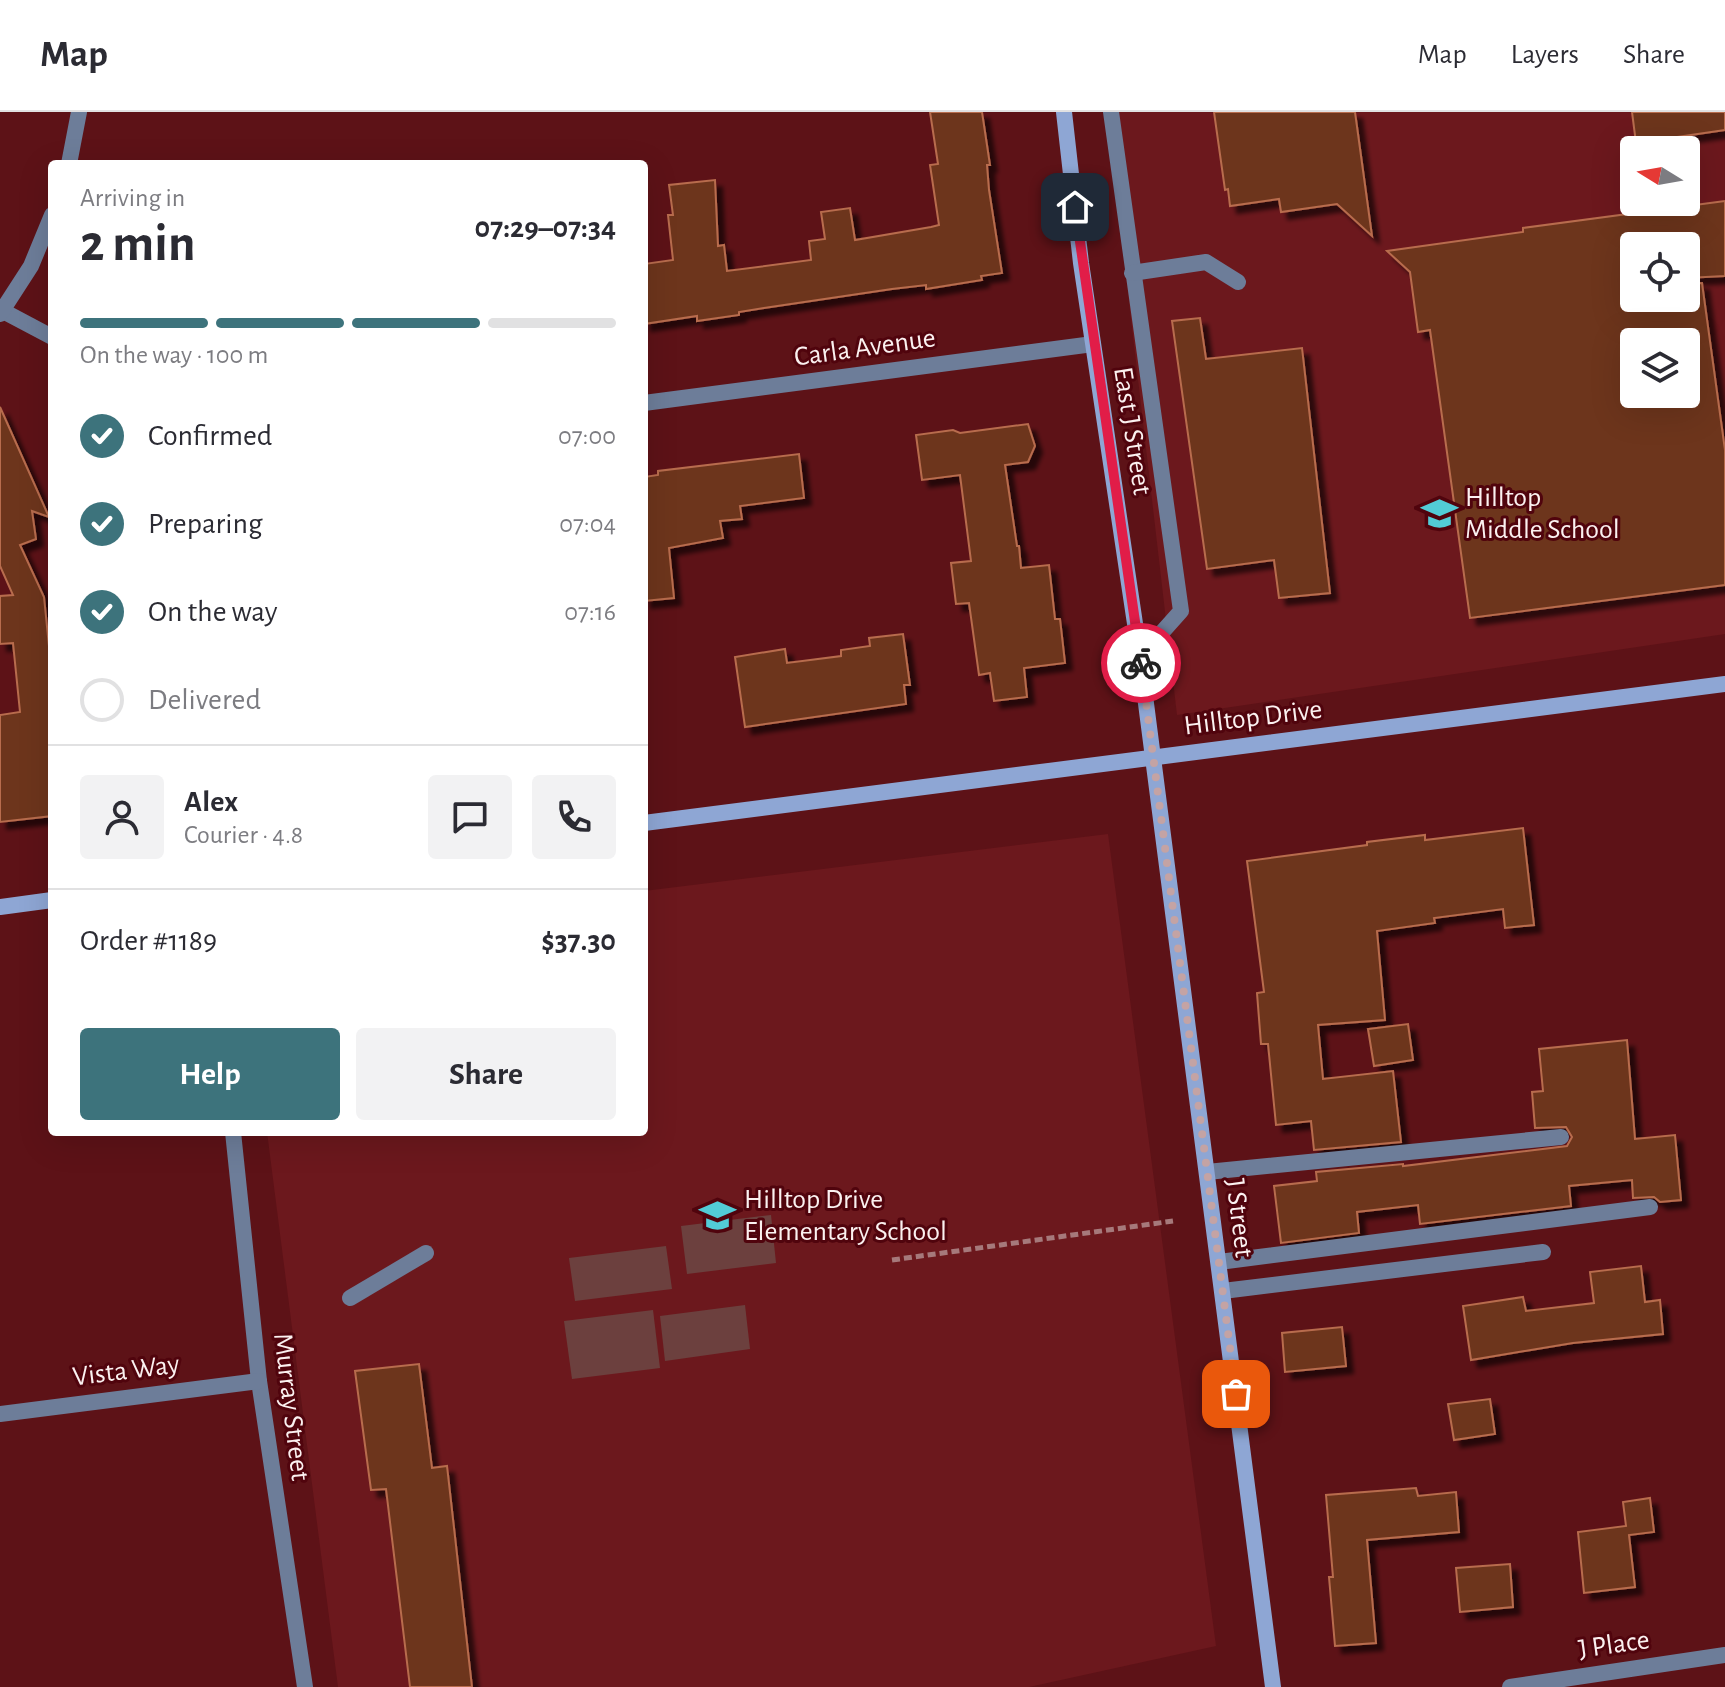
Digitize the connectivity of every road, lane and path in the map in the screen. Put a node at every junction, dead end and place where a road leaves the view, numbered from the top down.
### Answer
1 (79, 112) edge
2 (1064, 112) edge
3 (1111, 112) edge
4 (70, 160) edge
5 (48, 225) edge
6 (1132, 273) junction
7 (1238, 282) dead end
8 (1, 313) edge
9 (48, 335) edge
10 (1093, 344) junction
11 (648, 402) edge
12 (1140, 657) junction
13 (1725, 684) edge
14 (1152, 757) junction
15 (648, 822) edge
16 (48, 901) edge
17 (0, 907) edge
18 (233, 1136) edge
19 (1561, 1137) dead end
20 (1207, 1172) junction
21 (1650, 1207) dead end
22 (1173, 1221) dead end
23 (1543, 1252) dead end
24 (426, 1253) dead end
25 (892, 1260) dead end
26 (1219, 1262) junction
27 (1223, 1291) junction
28 (350, 1298) dead end
29 (259, 1381) junction
30 (0, 1414) edge
31 (1725, 1655) edge
32 (305, 1687) edge
33 (1273, 1687) edge
34 (1510, 1687) edge

1 - 4 street
2 - 10 street, East J Street
3 - 6 street
5 - 8 street
6 - 7 street
6 - 12 street
8 - 9 street
10 - 11 street, Carla Avenue
10 - 12 street, East J Street
12 - 14 street, East J Street
13 - 14 street, Hilltop Drive
14 - 15 street, Hilltop Drive
14 - 20 street, J Street
16 - 17 street
18 - 29 street, Murray Street
19 - 20 street
20 - 26 street, J Street
21 - 26 street
22 - 25 path
23 - 27 street
24 - 28 street
26 - 27 street, J Street
27 - 33 street, J Street
29 - 30 street, Vista Way
29 - 32 street, Murray Street
31 - 34 street, J Place

